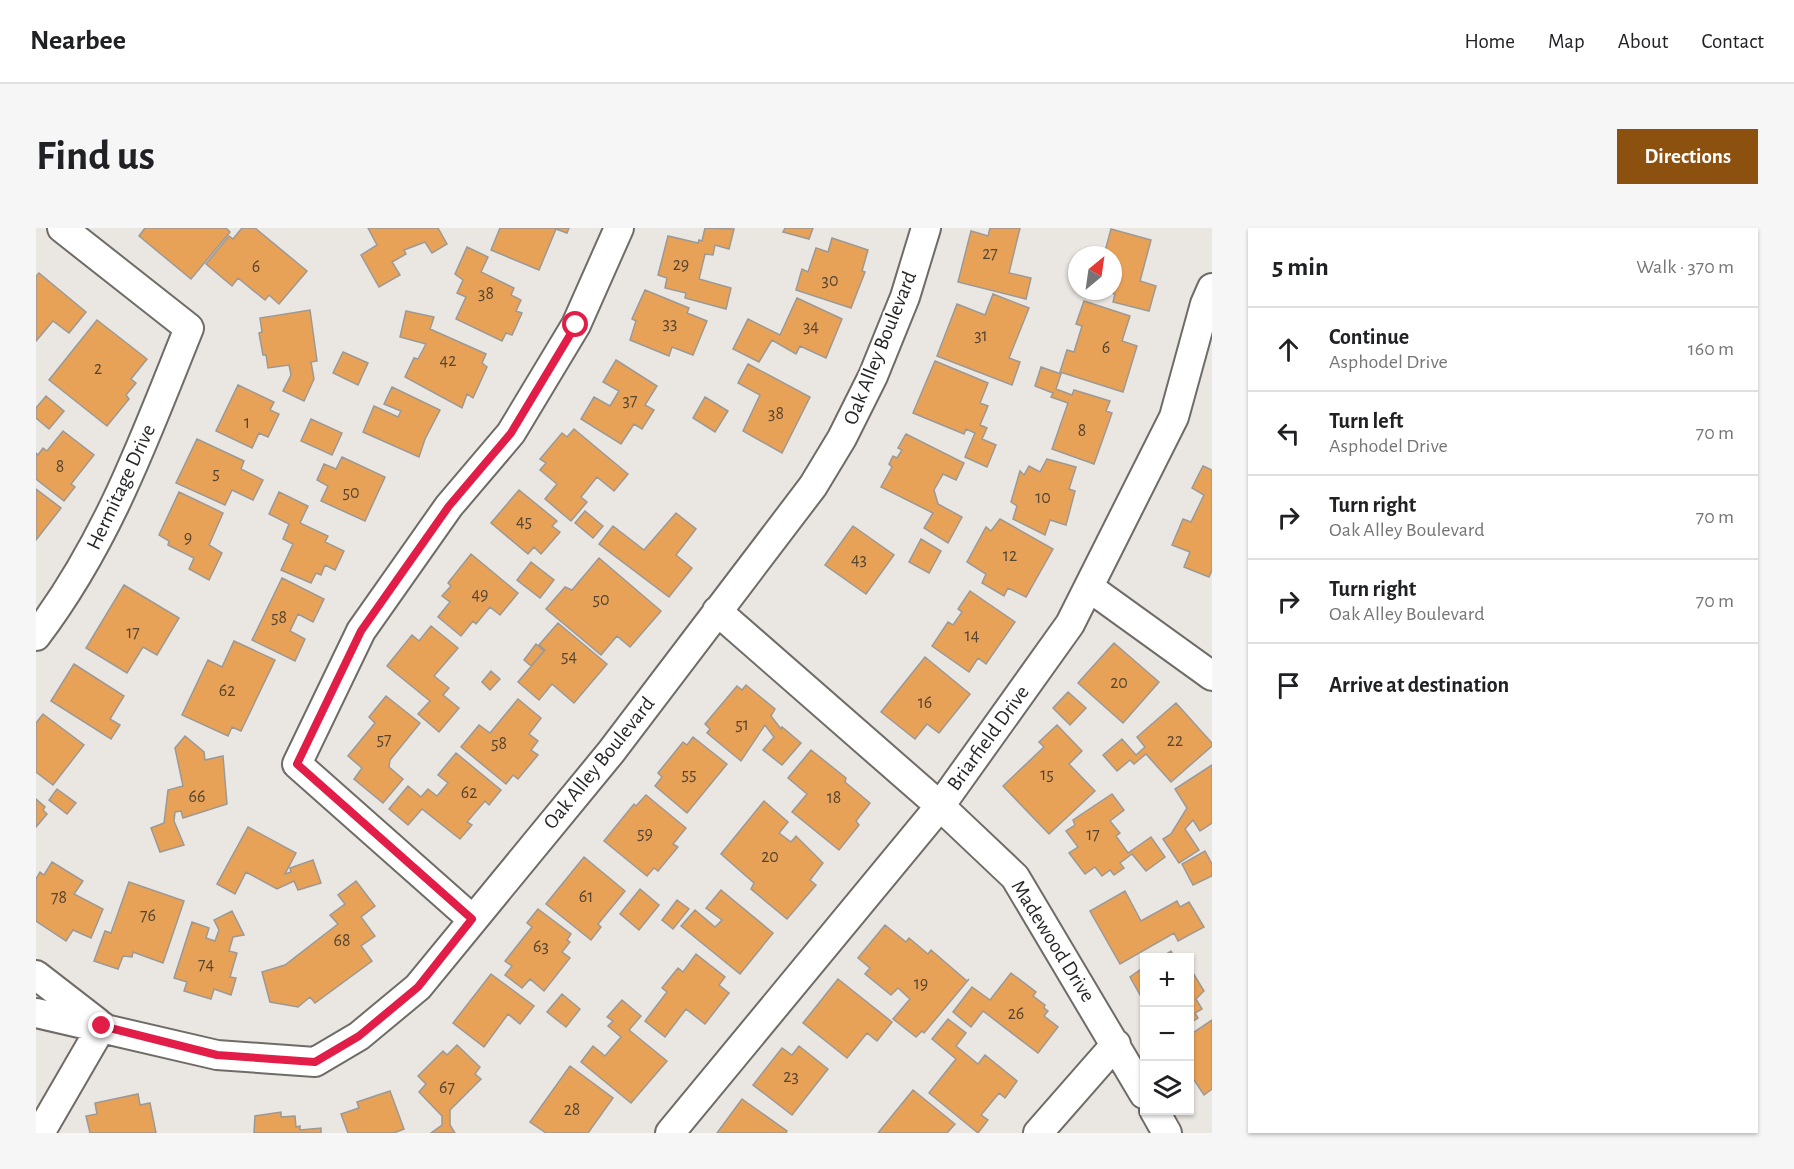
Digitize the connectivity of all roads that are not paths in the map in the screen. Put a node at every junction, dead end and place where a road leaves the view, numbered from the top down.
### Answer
1 (62, 228) edge
2 (619, 228) edge
3 (926, 228) edge
4 (1212, 288) edge
5 (1090, 588) junction
6 (717, 611) junction
7 (36, 636) edge
8 (1212, 676) edge
9 (940, 806) junction
10 (472, 919) junction
11 (36, 975) edge
12 (36, 1013) edge
13 (102, 1026) junction
14 (1116, 1044) junction
15 (1140, 1087) edge
16 (1157, 1115) edge
17 (40, 1133) edge
18 (670, 1133) edge
19 (1038, 1133) edge
20 (1167, 1133) edge

1 - 7 street, Hermitage Drive
2 - 10 street
3 - 6 street, Oak Alley Boulevard
4 - 5 street, Briarfield Drive
5 - 8 street
5 - 9 street, Briarfield Drive
6 - 9 street, Madewood Drive
6 - 10 street, Oak Alley Boulevard
9 - 14 street, Madewood Drive
9 - 18 street, Briarfield Drive
10 - 13 street, Oak Alley Boulevard
11 - 13 street, Oak Alley Boulevard
12 - 13 street, Oak Alley Boulevard
13 - 17 street
14 - 15 street, Madewood Drive
14 - 19 street
16 - 20 street

